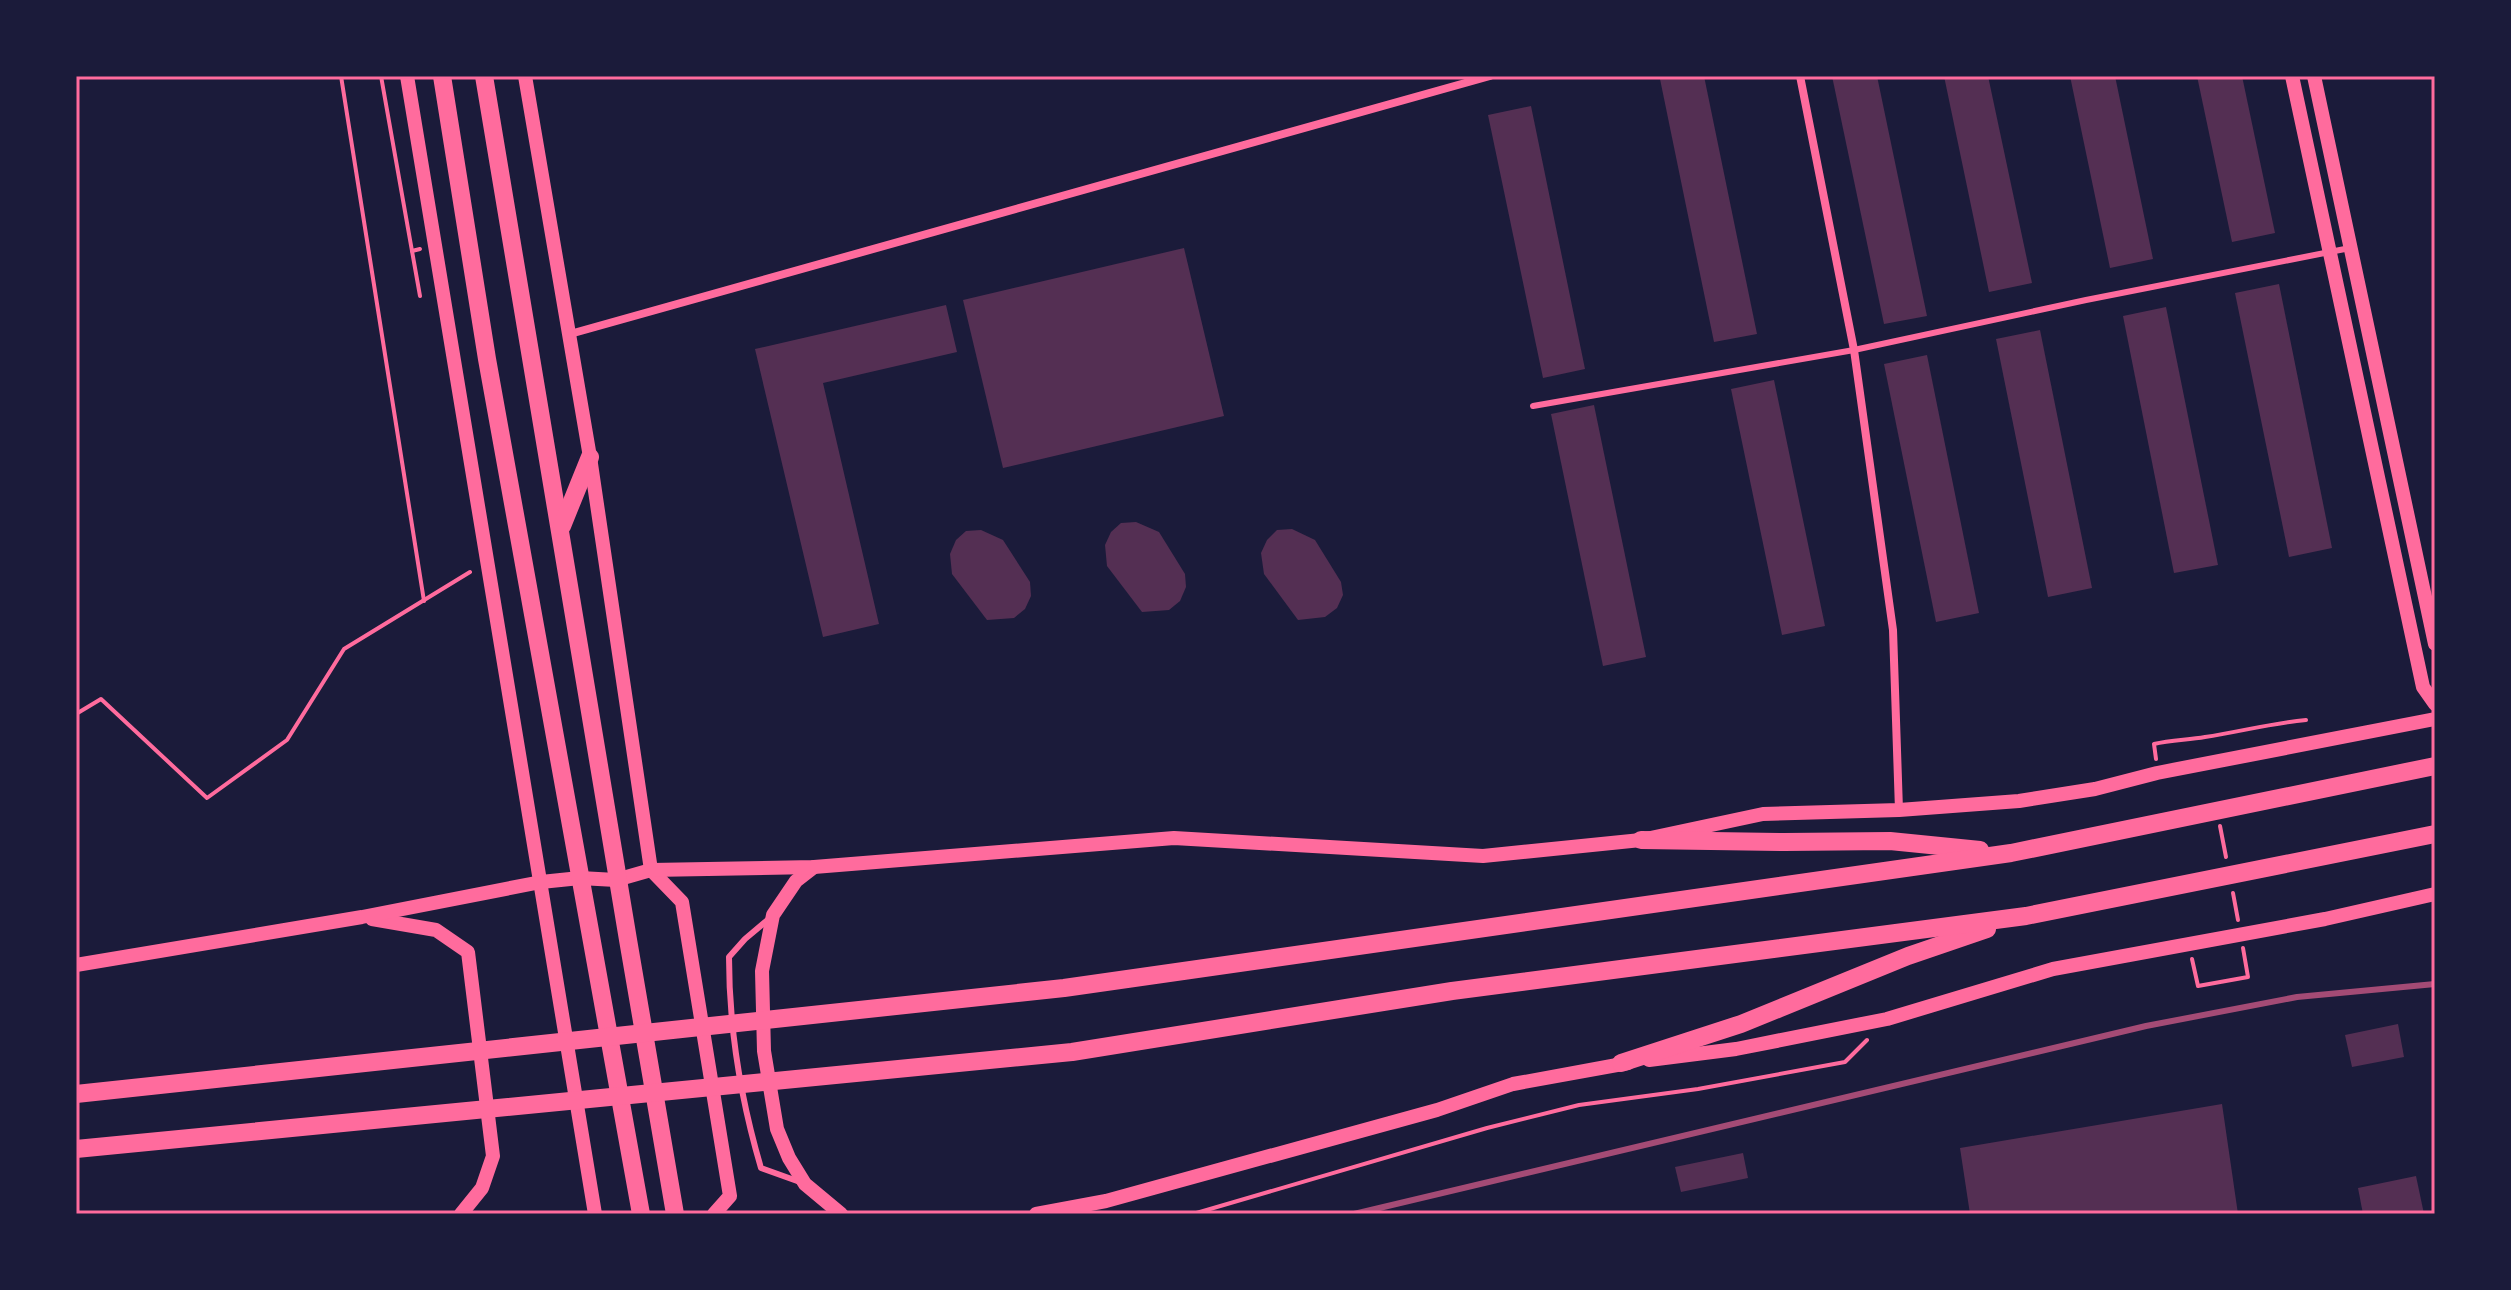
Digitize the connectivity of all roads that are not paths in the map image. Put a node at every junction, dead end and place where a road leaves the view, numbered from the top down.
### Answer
1 (407, 76) edge
2 (442, 76) edge
3 (484, 76) edge
4 (525, 76) edge
5 (1490, 76) edge
6 (1800, 76) edge
7 (2292, 76) edge
8 (2314, 76) edge
9 (2350, 248) junction
10 (2330, 252) junction
11 (570, 334) junction
12 (1854, 350) junction
13 (1533, 406) dead end
14 (590, 457) junction
15 (561, 528) junction
16 (2435, 644) edge
17 (2435, 704) edge
18 (2435, 719) edge
19 (2435, 766) edge
20 (1899, 810) junction
21 (2435, 834) edge
22 (1641, 840) junction
23 (2011, 853) junction
24 (814, 867) junction
25 (651, 870) junction
26 (580, 878) junction
27 (616, 880) junction
28 (541, 882) junction
29 (2435, 894) edge
30 (773, 915) junction
31 (2026, 916) junction
32 (362, 917) junction
33 (76, 965) edge
34 (1621, 1063) junction
35 (76, 1094) edge
36 (76, 1149) edge
37 (805, 1184) junction
38 (461, 1214) edge
39 (595, 1214) edge
40 (641, 1214) edge
41 (675, 1214) edge
42 (714, 1214) edge
43 (841, 1214) edge
44 (1036, 1214) edge

1 - 28 street
2 - 26 main road
3 - 15 main road
4 - 11 street
5 - 11 street
6 - 12 street
7 - 10 street
8 - 9 street
9 - 10 lane
9 - 16 street
10 - 12 lane
10 - 17 street
11 - 14 street
12 - 13 lane
12 - 20 street
14 - 15 main road
14 - 25 street
15 - 27 main road
18 - 20 street
19 - 23 main road
20 - 22 street
21 - 31 main road
22 - 23 main road
22 - 24 street
23 - 35 main road
24 - 25 street
24 - 30 street
25 - 27 street
25 - 42 street
26 - 27 street
26 - 28 street
26 - 40 main road
27 - 41 main road
28 - 32 street
28 - 39 street
29 - 34 street
30 - 37 street
30 - 37 lane
31 - 34 main road
31 - 36 main road
32 - 33 street
32 - 38 street
34 - 44 street
37 - 43 street

